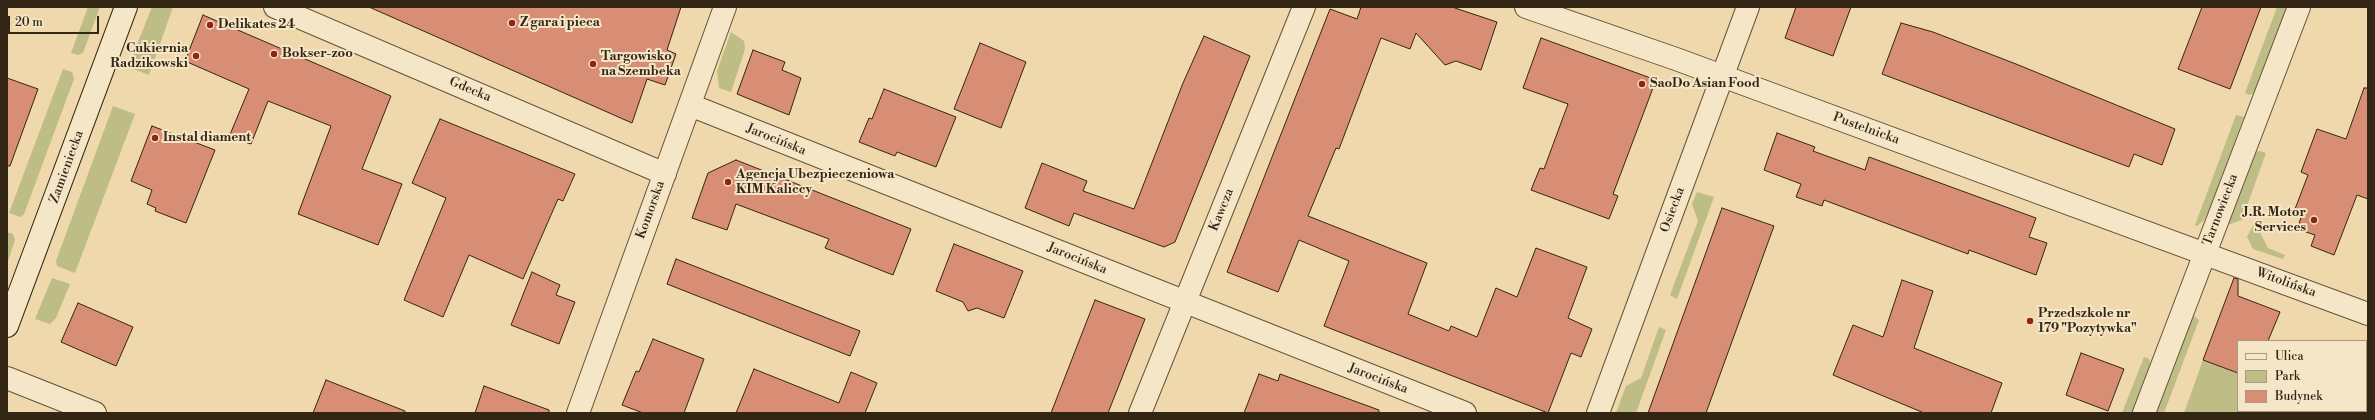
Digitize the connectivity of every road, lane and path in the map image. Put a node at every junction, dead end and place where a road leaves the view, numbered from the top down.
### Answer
1 (126, 7) edge
2 (275, 7) edge
3 (725, 7) edge
4 (1304, 7) edge
5 (1526, 7) edge
6 (1748, 7) edge
7 (2299, 7) edge
8 (1722, 76) junction
9 (690, 105) junction
10 (665, 174) junction
11 (2205, 253) junction
12 (1185, 302) junction
13 (2368, 314) edge
14 (7, 326) edge
15 (7, 378) edge
16 (95, 413) edge
17 (578, 413) edge
18 (1140, 413) edge
19 (1465, 413) edge
20 (1598, 413) edge
21 (2144, 413) edge

1 - 14 street, Zamieniecka
2 - 10 street, Gdecka
3 - 9 street, Komorska
4 - 12 street, Kawcza
5 - 8 street, Pustelnicka
6 - 8 street, Osiecka
7 - 11 street, Tarnowiecka
8 - 11 street, Pustelnicka
8 - 20 street, Osiecka
9 - 10 street, Komorska
9 - 12 street, Jarocińska
10 - 17 street, Komorska
11 - 13 street, Witolińska
11 - 21 street, Tarnowiecka
12 - 18 street, Kawcza
12 - 19 street, Jarocińska
15 - 16 street

